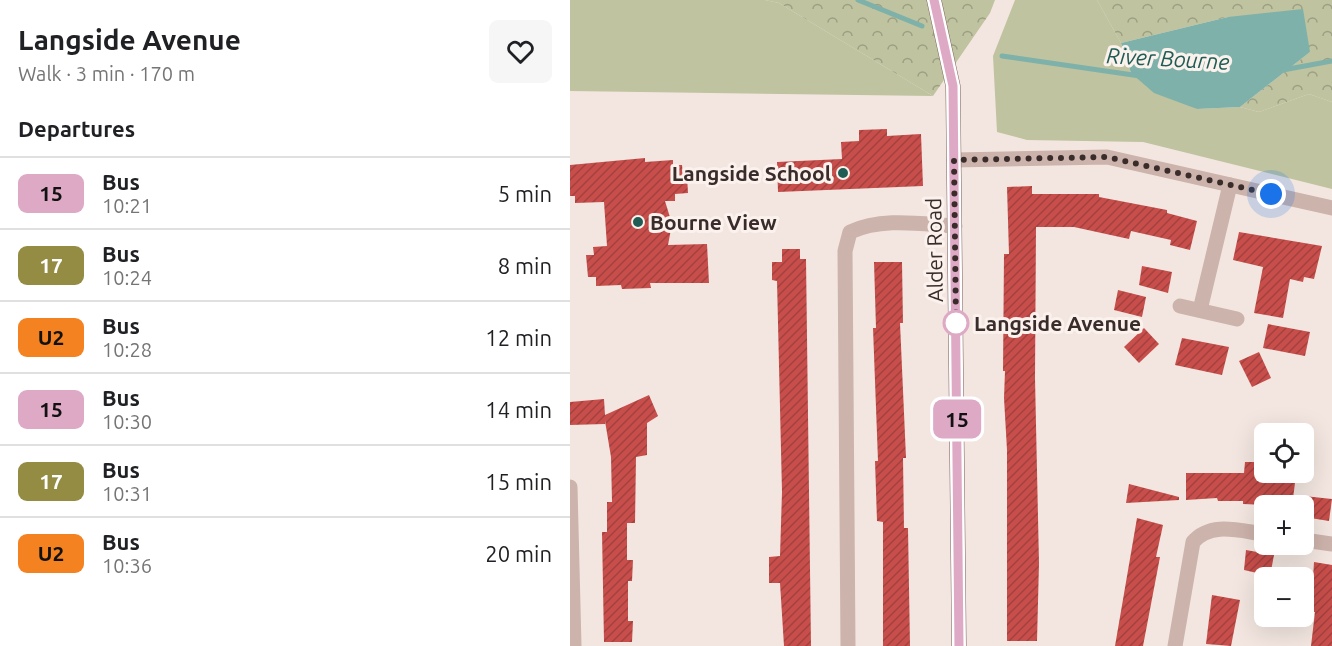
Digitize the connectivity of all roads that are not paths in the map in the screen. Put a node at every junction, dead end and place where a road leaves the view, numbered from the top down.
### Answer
1 (934, 0) edge
2 (954, 160) junction
3 (1230, 185) junction
4 (1332, 208) edge
5 (955, 226) junction
6 (1180, 306) dead end
7 (1200, 310) junction
8 (1237, 319) dead end
9 (570, 486) edge
10 (1254, 533) edge
11 (1314, 541) edge
12 (1332, 544) edge
13 (574, 646) edge
14 (848, 646) edge
15 (959, 646) edge
16 (1175, 646) edge

1 - 2 main road, Alder Road
2 - 3 street
2 - 5 main road, Alder Road
3 - 4 street
3 - 7 street
5 - 14 street
5 - 15 main road, Alder Road
6 - 7 street
7 - 8 street
9 - 13 street
10 - 16 street
11 - 12 street

